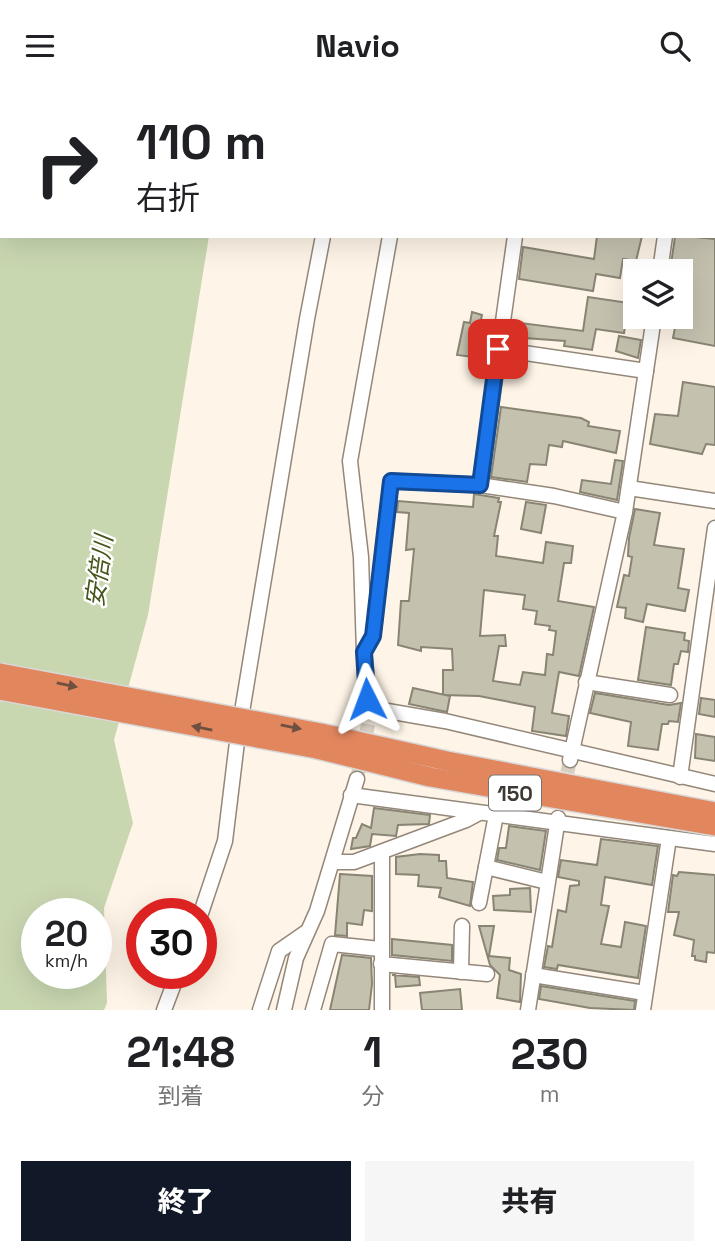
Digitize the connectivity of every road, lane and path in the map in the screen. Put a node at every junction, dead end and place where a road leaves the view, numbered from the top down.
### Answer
1 (323, 238) edge
2 (390, 238) edge
3 (515, 238) edge
4 (665, 238) edge
5 (662, 259) edge
6 (651, 329) edge
7 (498, 349) junction
8 (646, 371) junction
9 (480, 485) junction
10 (629, 488) junction
11 (715, 501) edge
12 (625, 512) junction
13 (715, 528) edge
14 (364, 652) junction
15 (0, 673) edge
16 (586, 681) junction
17 (0, 690) edge
18 (670, 695) dead end
19 (319, 741) junction
20 (570, 755) junction
21 (680, 777) junction
22 (357, 779) tunnel mouth
23 (715, 785) edge
24 (351, 795) junction
25 (608, 796) junction
26 (715, 810) edge
27 (480, 813) junction
28 (496, 815) junction
29 (715, 819) edge
30 (558, 820) junction
31 (715, 826) edge
32 (669, 838) junction
33 (715, 843) edge
34 (382, 852) junction
35 (333, 862) junction
36 (486, 867) junction
37 (547, 882) junction
38 (206, 898) edge
39 (479, 903) dead end
40 (462, 926) dead end
41 (306, 932) junction
42 (380, 949) junction
43 (381, 964) junction
44 (461, 972) junction
45 (487, 974) dead end
46 (533, 975) junction
47 (172, 989) edge
48 (645, 993) junction
49 (164, 1010) edge
50 (260, 1010) edge
51 (284, 1010) edge
52 (313, 1010) edge
53 (382, 1010) edge
54 (529, 1010) edge
55 (643, 1010) edge

1 - 38 street
2 - 14 street
3 - 7 street
4 - 5 street
6 - 8 street
7 - 8 street
7 - 9 street
8 - 10 street
9 - 12 street
9 - 14 street
10 - 11 street
10 - 12 street
12 - 16 street
13 - 21 street
14 - 20 street
15 -> 19 highway, 150, bridge
16 - 18 street
16 - 20 street
19 -> 17 highway, 150, bridge
19 - 25 highway, 150
19 - 26 highway, 150
19 - 31 highway, 150
20 - 21 street
21 - 23 street
22 - 24 street
24 - 27 street
24 - 35 street
25 - 26 highway, 150
25 - 29 highway, 150
27 - 28 street
27 - 34 street
28 - 30 street
28 - 36 street
30 - 32 street
30 - 37 street
32 - 33 street
32 - 48 street
34 - 35 street
34 - 42 street
35 - 41 street
36 - 37 street
36 - 39 street
37 - 46 street
40 - 44 street
41 - 50 street
41 - 51 street
42 - 43 street
42 - 52 street
43 - 44 street
43 - 53 street
44 - 45 street
46 - 48 street
46 - 54 street
47 - 49 street
48 - 55 street

